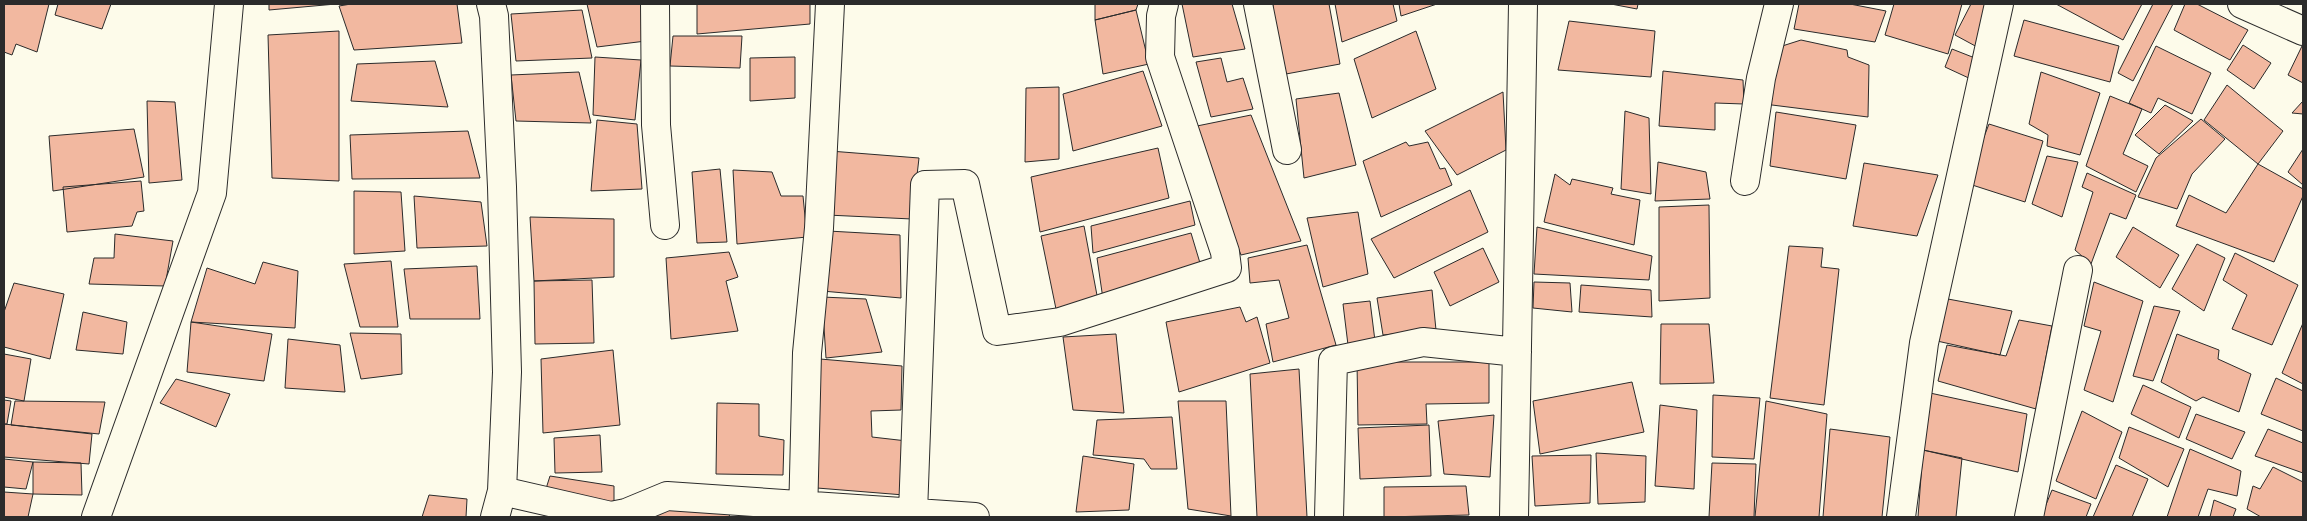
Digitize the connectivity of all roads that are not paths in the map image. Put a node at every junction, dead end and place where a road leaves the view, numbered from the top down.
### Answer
1 (229, 4) edge
2 (491, 4) edge
3 (655, 4) edge
4 (830, 4) edge
5 (1164, 4) edge
6 (1258, 4) edge
7 (1523, 4) edge
8 (1779, 4) edge
9 (1999, 4) edge
10 (2242, 4) edge
11 (2303, 31) edge
12 (1287, 150) dead end
13 (1745, 181) dead end
14 (665, 225) dead end
15 (2078, 270) dead end
16 (1517, 352) junction
17 (502, 491) junction
18 (804, 511) edge
19 (913, 513) junction
20 (96, 517) edge
21 (495, 517) edge
22 (975, 517) edge
23 (1329, 517) edge
24 (1514, 517) edge
25 (1901, 517) edge
26 (2029, 517) edge

1 - 20 street
2 - 17 street
3 - 14 street
4 - 18 street
5 - 19 street
6 - 12 street
7 - 16 street
8 - 13 street
9 - 25 street
10 - 11 street
15 - 26 street
16 - 23 street
16 - 24 street
17 - 18 street
17 - 21 street
18 - 19 street
19 - 22 street

